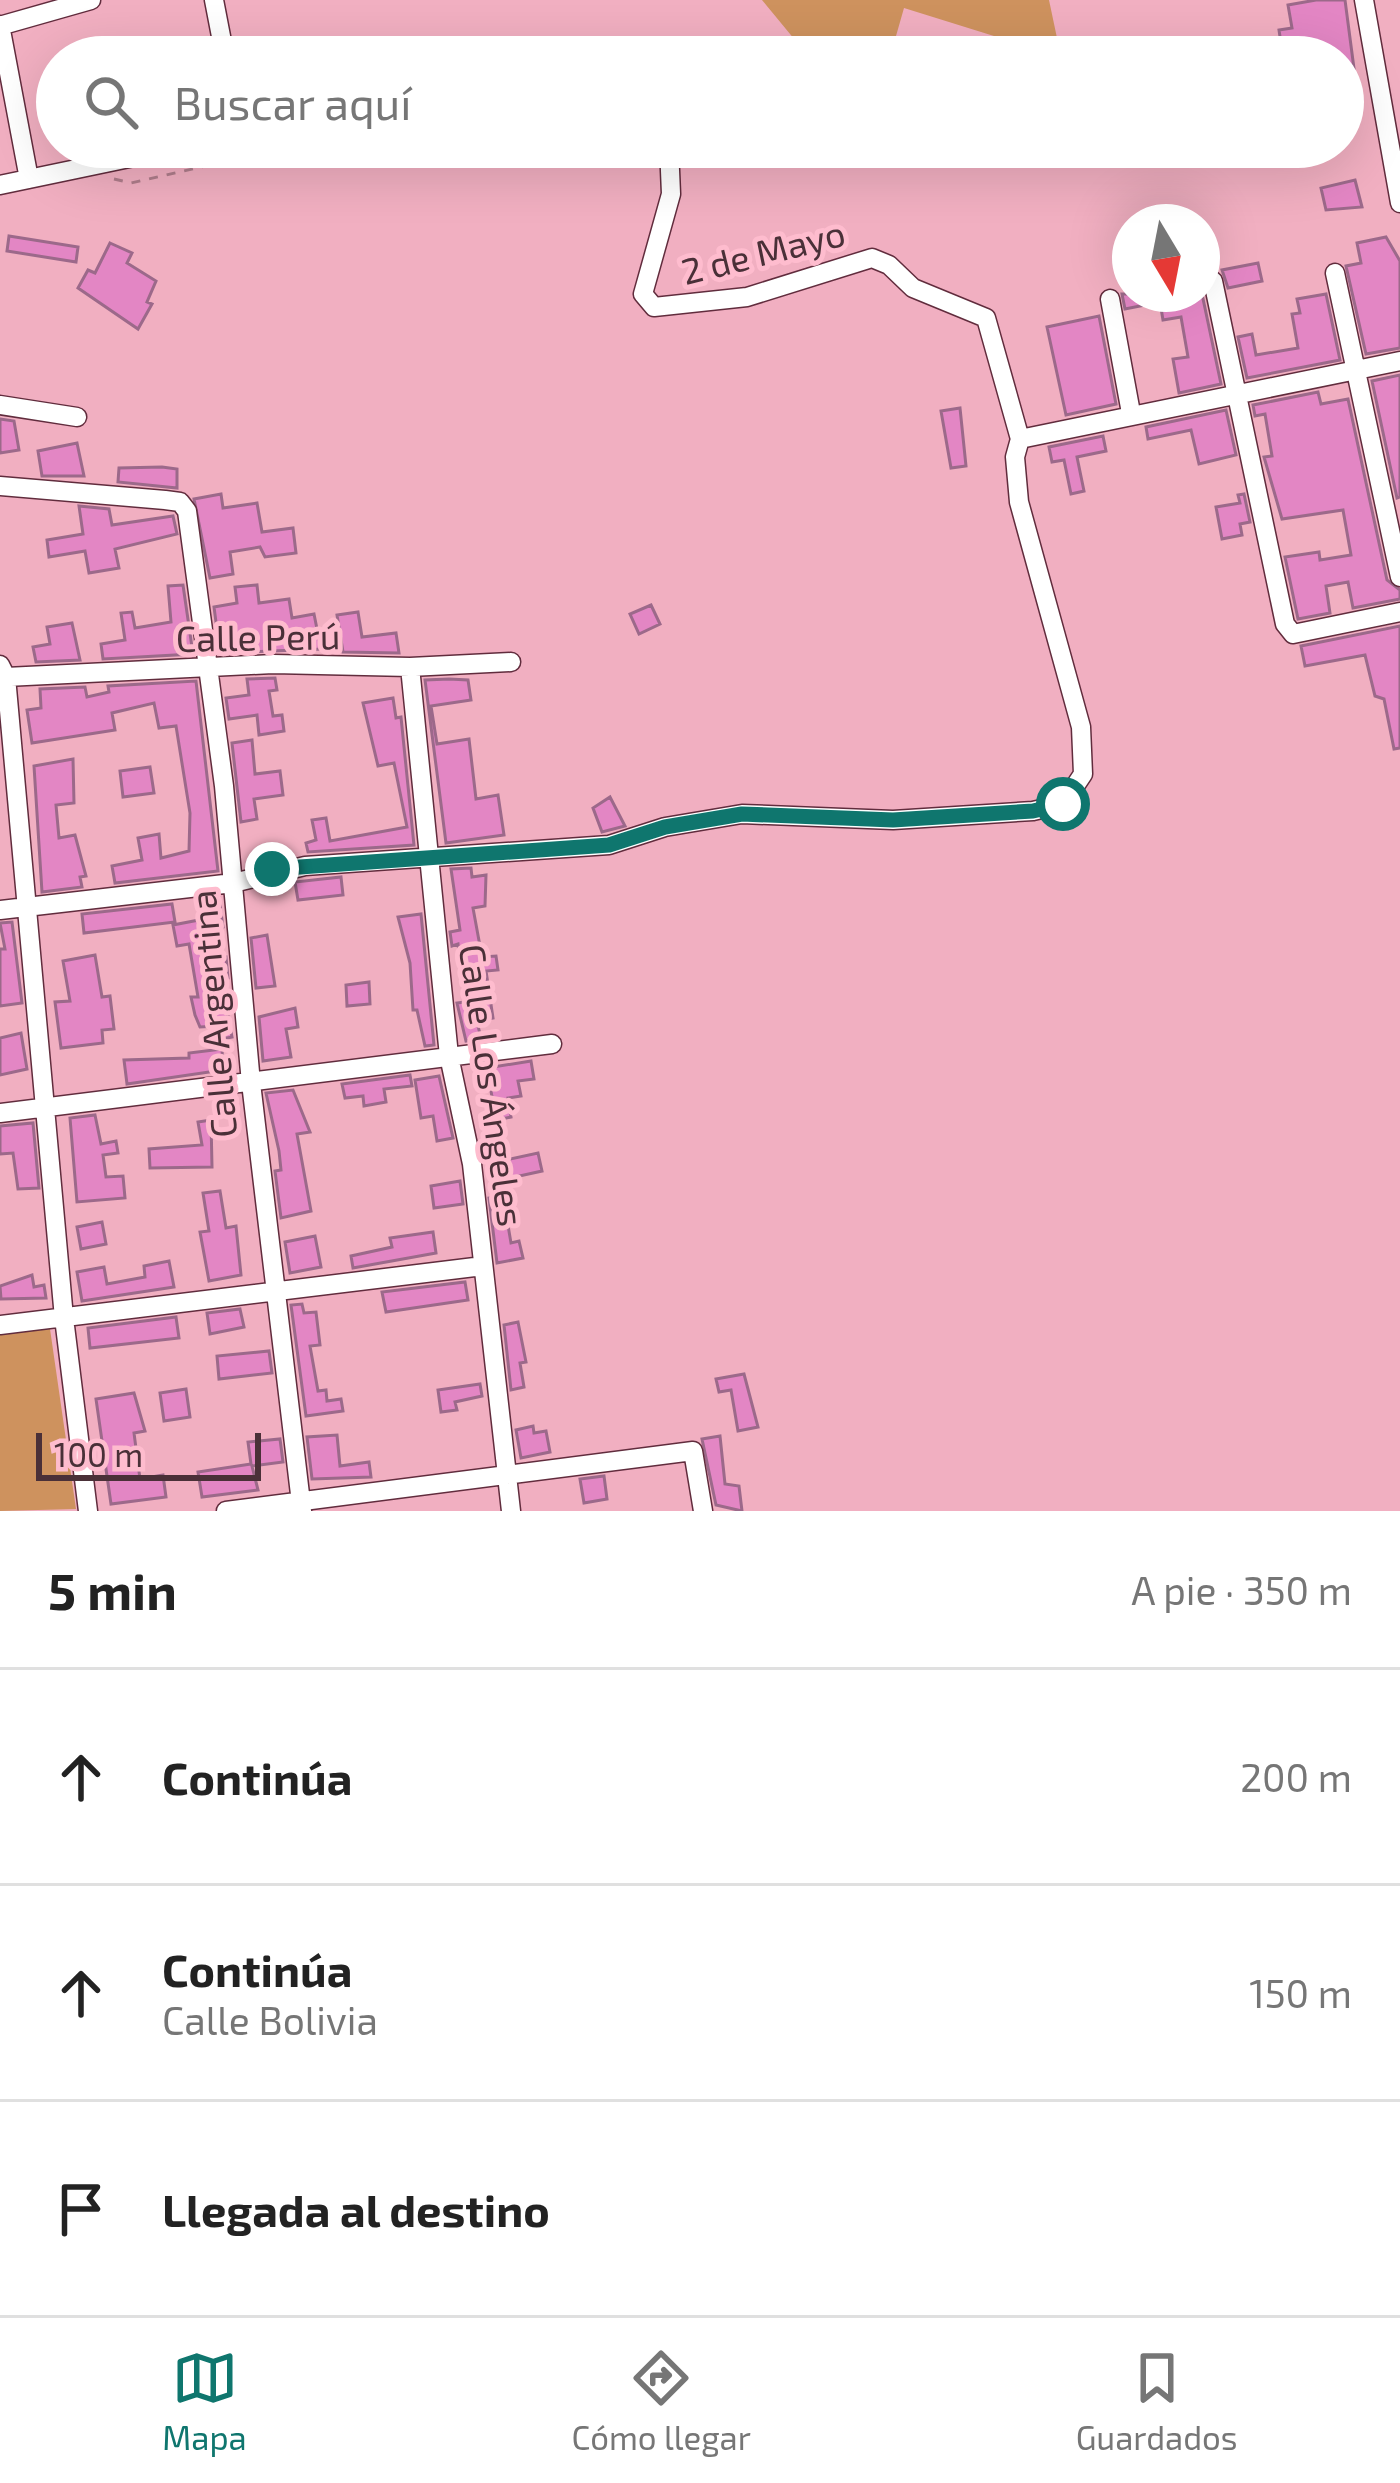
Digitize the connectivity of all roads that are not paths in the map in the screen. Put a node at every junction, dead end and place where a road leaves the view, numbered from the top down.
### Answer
1 (92, 0) edge
2 (214, 0) edge
3 (1364, 0) edge
4 (1, 25) edge
5 (221, 36) edge
6 (1395, 162) edge
7 (82, 168) edge
8 (670, 168) edge
9 (29, 179) junction
10 (0, 185) edge
11 (1400, 202) edge
12 (1335, 273) dead end
13 (1110, 299) dead end
14 (1220, 311) edge
15 (1400, 361) edge
16 (1353, 370) junction
17 (1239, 393) junction
18 (0, 405) edge
19 (1131, 413) junction
20 (77, 417) dead end
21 (1019, 439) junction
22 (0, 486) edge
23 (1400, 577) edge
24 (1400, 612) edge
25 (511, 662) dead end
26 (410, 667) junction
27 (204, 668) junction
28 (3, 671) edge
29 (432, 856) junction
30 (232, 883) junction
31 (27, 908) junction
32 (0, 910) edge
33 (552, 1044) dead end
34 (449, 1056) junction
35 (250, 1083) junction
36 (49, 1108) junction
37 (0, 1113) edge
38 (483, 1266) junction
39 (274, 1293) junction
40 (64, 1318) junction
41 (0, 1325) edge
42 (505, 1473) junction
43 (301, 1507) edge
44 (88, 1511) edge
45 (226, 1511) edge
46 (511, 1511) edge
47 (703, 1511) edge

1 - 4 street
2 - 5 street
3 - 6 street
4 - 9 street
6 - 11 street
7 - 9 street
8 - 21 street, 2 de Mayo
9 - 10 street
12 - 16 street
13 - 19 street
14 - 17 street
15 - 16 street
16 - 17 street
16 - 23 street
17 - 19 street
17 - 24 street
18 - 20 street
19 - 21 street
21 - 29 street
22 - 27 street, Calle Argentina
25 - 26 street, Calle Perú
26 - 27 street, Calle Perú
26 - 29 street, Calle Los Ángeles
27 - 28 street, Calle Perú
27 - 30 street, Calle Argentina
28 - 31 street
29 - 30 street
29 - 34 street, Calle Los Ángeles
30 - 31 street
30 - 35 street, Calle Argentina
31 - 32 street
31 - 36 street
33 - 34 street
34 - 35 street
34 - 38 street, Calle Los Ángeles
35 - 36 street
35 - 39 street, Calle Argentina
36 - 37 street
36 - 40 street
38 - 39 street
38 - 42 street, Calle Los Ángeles
39 - 40 street
39 - 43 street, Calle Argentina
40 - 41 street
40 - 44 street
42 - 43 street
42 - 46 street, Calle Los Ángeles
42 - 47 street
43 - 45 street

